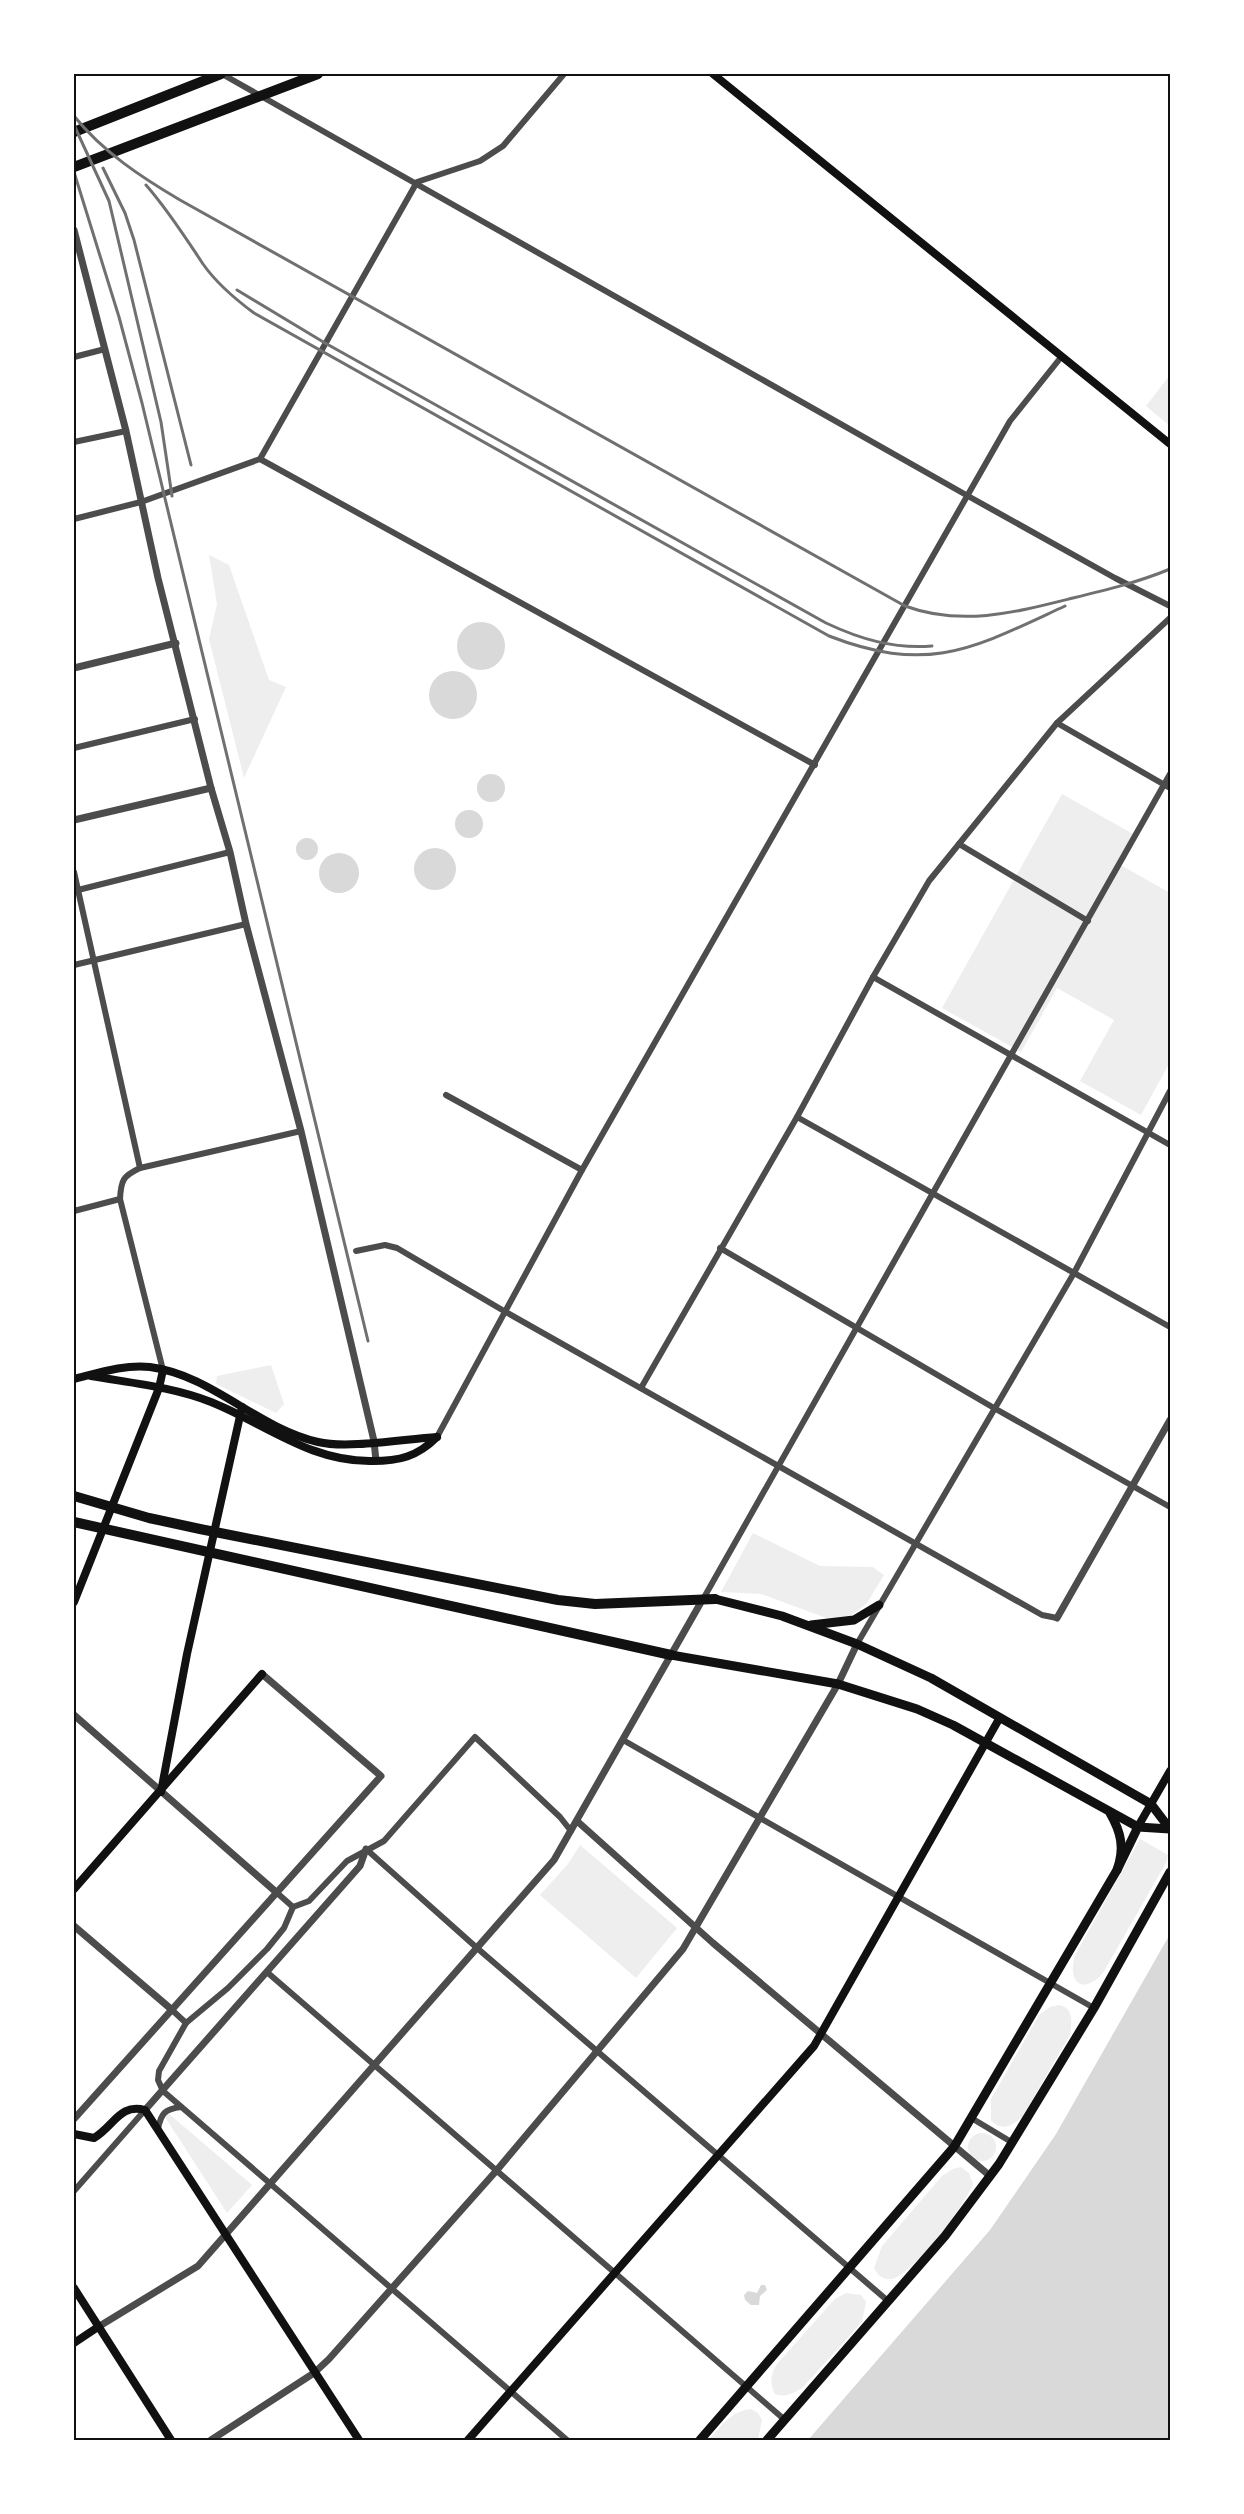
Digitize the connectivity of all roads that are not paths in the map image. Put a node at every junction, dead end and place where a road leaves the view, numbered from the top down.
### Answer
1 (221, 74) edge
2 (318, 74) edge
3 (564, 74) edge
4 (713, 74) edge
5 (74, 132) edge
6 (74, 167) edge
7 (417, 182) junction
8 (74, 230) edge
9 (105, 349) junction
10 (1062, 356) junction
11 (74, 357) edge
12 (126, 431) junction
13 (74, 442) edge
14 (1170, 444) edge
15 (260, 459) junction
16 (968, 496) junction
17 (141, 502) junction
18 (74, 519) edge
19 (1170, 606) edge
20 (1170, 618) edge
21 (176, 642) junction
22 (74, 668) edge
23 (195, 719) junction
24 (1057, 723) junction
25 (74, 748) edge
26 (815, 765) junction
27 (1170, 774) edge
28 (1168, 786) edge
29 (211, 788) junction
30 (74, 820) edge
31 (959, 843) junction
32 (230, 852) junction
33 (74, 872) edge
34 (76, 891) edge
35 (1088, 921) junction
36 (246, 924) junction
37 (92, 960) junction
38 (74, 965) edge
39 (873, 977) junction
40 (1012, 1055) junction
41 (1170, 1091) edge
42 (446, 1095) dead end
43 (797, 1117) junction
44 (301, 1131) junction
45 (1148, 1132) junction
46 (1170, 1145) edge
47 (140, 1168) junction
48 (582, 1170) junction
49 (934, 1193) junction
50 (120, 1199) junction
51 (74, 1211) edge
52 (720, 1248) junction
53 (356, 1251) dead end
54 (1074, 1273) junction
55 (504, 1311) junction
56 (1170, 1327) edge
57 (856, 1328) junction
58 (163, 1370) junction
59 (88, 1375) junction
60 (74, 1379) edge
61 (159, 1388) junction
62 (641, 1388) junction
63 (994, 1408) junction
64 (241, 1412) junction
65 (1170, 1420) edge
66 (437, 1437) junction
67 (374, 1441) junction
68 (376, 1461) junction
69 (778, 1467) junction
70 (1134, 1486) junction
71 (74, 1496) edge
72 (1170, 1507) edge
73 (74, 1522) edge
74 (915, 1542) junction
75 (715, 1599) joint
76 (702, 1601) junction
77 (74, 1602) edge
78 (879, 1605) junction
79 (1057, 1618) joint
80 (809, 1626) junction
81 (857, 1644) junction
82 (671, 1655) junction
83 (262, 1674) joint
84 (838, 1684) junction
85 (74, 1715) edge
86 (999, 1719) junction
87 (623, 1740) junction
88 (985, 1744) junction
89 (1170, 1771) edge
90 (161, 1792) junction
91 (1151, 1804) junction
92 (1110, 1813) junction
93 (759, 1817) junction
94 (577, 1821) junction
95 (1137, 1829) junction
96 (572, 1831) junction
97 (366, 1849) junction
98 (1117, 1870) junction
99 (1170, 1872) edge
100 (74, 1889) edge
101 (276, 1892) junction
102 (897, 1896) junction
103 (293, 1907) junction
104 (74, 1926) edge
105 (695, 1928) junction
106 (477, 1948) junction
107 (268, 1973) junction
108 (1050, 1983) junction
109 (1094, 2008) junction
110 (171, 2009) junction
111 (186, 2023) junction
112 (821, 2034) junction
113 (597, 2050) junction
114 (375, 2065) junction
115 (163, 2091) junction
116 (181, 2107) junction
117 (145, 2110) junction
118 (74, 2119) edge
119 (973, 2119) junction
120 (158, 2129) junction
121 (74, 2134) edge
122 (1013, 2143) junction
123 (954, 2147) junction
124 (720, 2155) junction
125 (497, 2170) junction
126 (990, 2176) junction
127 (270, 2185) junction
128 (74, 2192) edge
129 (226, 2234) junction
130 (850, 2268) junction
131 (616, 2274) junction
132 (74, 2288) edge
133 (393, 2289) junction
134 (888, 2301) junction
135 (98, 2327) junction
136 (74, 2343) edge
137 (314, 2373) junction
138 (748, 2387) junction
139 (511, 2392) junction
140 (785, 2420) junction
141 (171, 2440) edge
142 (211, 2440) edge
143 (359, 2440) edge
144 (468, 2440) edge
145 (567, 2440) edge
146 (700, 2440) edge
147 (767, 2440) edge

1 - 5 highway
1 - 7 street
2 - 6 highway
3 - 7 street
4 - 10 main road
7 - 15 street
7 - 16 street
8 - 9 street
9 - 11 street
9 - 12 street
10 - 14 main road
10 - 16 street
12 - 13 street
12 - 17 street
15 - 17 street
15 - 26 street
16 - 19 street
16 - 26 street
17 - 18 street
17 - 21 street
20 - 24 street
21 - 22 street
21 - 23 street
23 - 25 street
23 - 29 street
24 - 28 street
24 - 31 street
26 - 48 street
27 - 28 street
28 - 35 street
29 - 30 street
29 - 32 street
31 - 35 street
31 - 39 street
32 - 34 street
32 - 36 street
33 - 34 street
34 - 37 street
35 - 40 street
36 - 37 street
36 - 44 street
37 - 38 street
37 - 47 street
39 - 40 street
39 - 43 street
40 - 45 street
40 - 49 street
41 - 45 street
42 - 48 street
43 - 49 street
43 - 52 street
44 - 47 street
44 - 67 street
45 - 46 street
45 - 54 street
47 - 50 street
48 - 55 street
49 - 54 street
49 - 57 street
50 - 51 street
50 - 58 street
52 - 57 street
52 - 62 street
53 - 55 street
54 - 56 street
54 - 63 street
55 - 62 street
55 - 66 street
57 - 63 street
57 - 69 street
58 - 59 main road
58 - 61 main road
58 - 64 main road
59 - 60 main road
59 - 61 main road
61 - 64 main road
61 - 77 main road
62 - 69 street
63 - 70 street
63 - 74 street
64 - 67 main road
64 - 68 main road
64 - 90 main road
65 - 70 street
66 - 67 main road
66 - 68 main road
67 - 68 street
69 - 74 street
69 - 76 street
70 - 72 street
70 - 79 street
71 - 76 highway
73 - 82 highway
74 - 78 street
74 - 79 street
75 - 76 highway
75 - 80 main road
76 - 82 street
78 - 80 main road
78 - 81 street
80 - 81 main road
81 - 84 street
81 - 86 main road
82 - 84 main road
82 - 87 street
83 - 90 main road
83 - 101 street
84 - 88 main road
84 - 93 street
85 - 90 street
86 - 88 main road
86 - 91 main road
87 - 93 street
87 - 94 street
88 - 92 main road
88 - 102 main road
89 - 91 main road
90 - 100 main road
90 - 101 street
91 - 95 main road
91 - 95 main road
92 - 95 main road
92 - 98 main road
93 - 102 street
93 - 105 street
94 - 96 street
94 - 105 street
95 - 98 main road
96 - 97 street
96 - 106 street
97 - 103 street
97 - 106 street
97 - 107 street
98 - 108 main road
99 - 109 main road
101 - 103 street
101 - 110 street
102 - 108 street
102 - 112 main road
103 - 111 street
104 - 110 street
105 - 112 street
105 - 113 street
106 - 113 street
106 - 114 street
107 - 114 street
107 - 115 street
108 - 109 street
108 - 119 main road
109 - 122 main road
110 - 111 street
110 - 118 street
111 - 115 street
112 - 123 street
112 - 124 main road
113 - 124 street
113 - 125 street
114 - 125 street
114 - 127 street
115 - 116 street
115 - 117 street
116 - 120 street
116 - 127 street
117 - 120 main road
117 - 121 main road
117 - 128 street
119 - 122 street
119 - 123 main road
120 - 129 main road
122 - 126 main road
123 - 126 street
123 - 130 main road
124 - 130 street
124 - 131 main road
125 - 131 street
125 - 133 street
126 - 134 main road
127 - 129 street
127 - 133 street
129 - 135 street
129 - 137 main road
130 - 134 street
130 - 138 main road
131 - 138 street
131 - 139 main road
132 - 135 main road
133 - 137 street
133 - 139 street
134 - 140 main road
135 - 136 main road
135 - 141 main road
137 - 142 street
137 - 143 main road
138 - 140 street
138 - 146 main road
139 - 144 main road
139 - 145 street
140 - 147 main road

